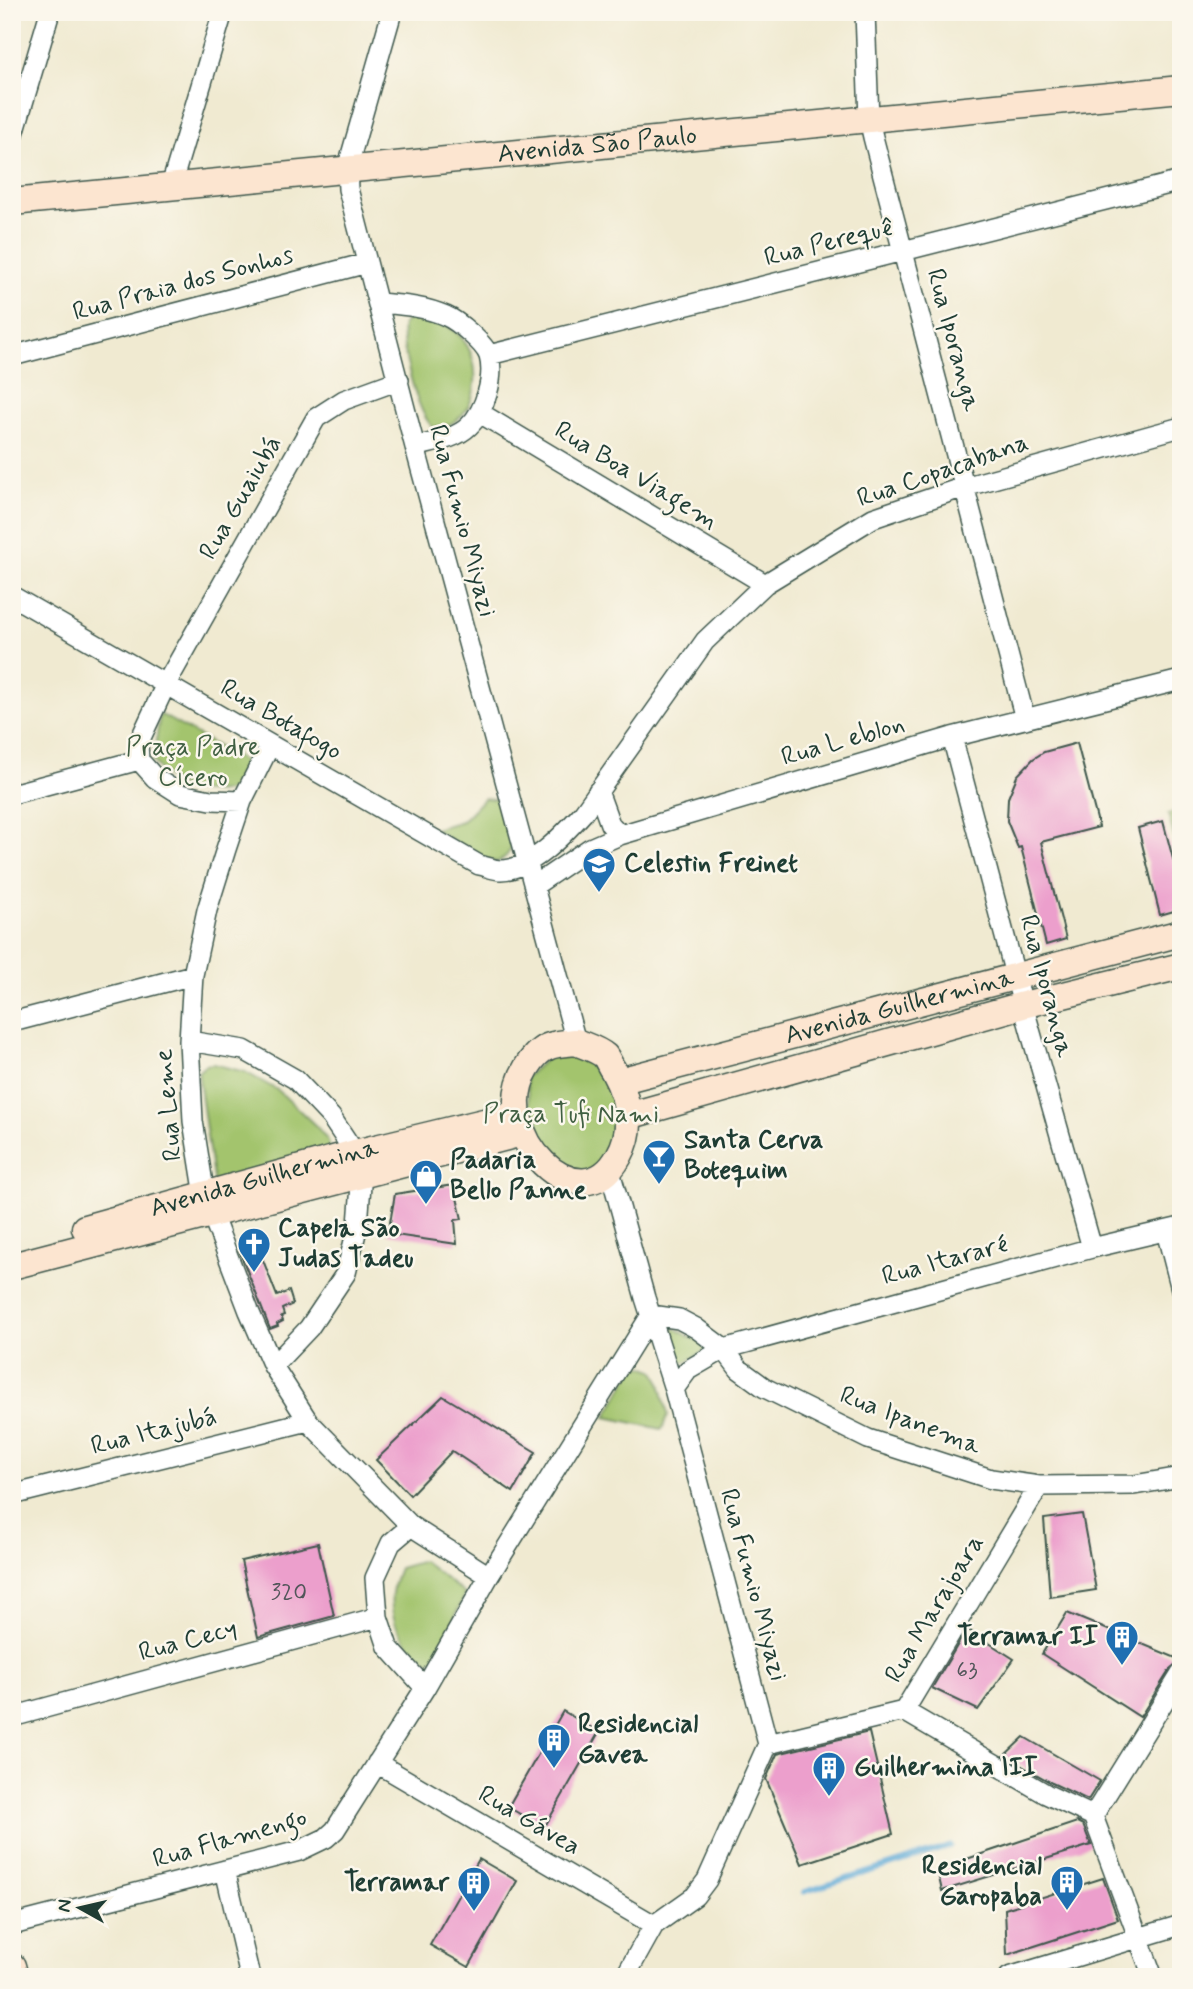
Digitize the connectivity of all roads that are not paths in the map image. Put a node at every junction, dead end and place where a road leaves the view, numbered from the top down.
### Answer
1 (50, 12) edge
2 (223, 12) edge
3 (392, 12) edge
4 (864, 12) edge
5 (1181, 89) edge
6 (869, 120) junction
7 (12, 140) edge
8 (347, 169) junction
9 (1181, 181) edge
10 (171, 186) junction
11 (12, 202) edge
12 (903, 252) junction
13 (367, 263) junction
14 (378, 303) junction
15 (489, 355) junction
16 (12, 356) edge
17 (398, 380) junction
18 (480, 413) junction
19 (1181, 427) edge
20 (415, 447) junction
21 (964, 487) junction
22 (765, 584) junction
23 (12, 596) edge
24 (1181, 680) edge
25 (166, 684) junction
26 (1025, 719) junction
27 (952, 737) junction
28 (270, 745) junction
29 (139, 760) junction
30 (598, 791) junction
31 (12, 794) edge
32 (242, 801) junction
33 (621, 835) junction
34 (528, 863) junction
35 (534, 887) junction
36 (1181, 933) edge
37 (1181, 965) edge
38 (193, 975) junction
39 (1016, 978) junction
40 (1023, 1005) junction
41 (12, 1022) edge
42 (189, 1041) junction
43 (576, 1042) junction
44 (619, 1081) junction
45 (628, 1116) junction
46 (520, 1123) junction
47 (357, 1165) junction
48 (610, 1171) junction
49 (208, 1205) junction
50 (1174, 1229) edge
51 (12, 1248) edge
52 (1091, 1248) junction
53 (12, 1266) edge
54 (1181, 1289) edge
55 (651, 1315) junction
56 (723, 1349) junction
57 (273, 1366) junction
58 (674, 1389) junction
59 (308, 1420) junction
60 (1181, 1477) edge
61 (1039, 1486) junction
62 (12, 1495) edge
63 (411, 1525) junction
64 (489, 1576) junction
65 (378, 1617) junction
66 (1181, 1674) edge
67 (425, 1688) junction
68 (904, 1711) junction
69 (12, 1717) edge
70 (768, 1744) junction
71 (377, 1763) junction
72 (1093, 1816) junction
73 (225, 1870) junction
74 (12, 1925) edge
75 (1181, 1925) edge
76 (654, 1926) junction
77 (1140, 1937) junction
78 (250, 1977) edge
79 (625, 1977) edge
80 (1009, 1977) edge
81 (1153, 1977) edge

1 - 7 street
2 - 10 street
3 - 8 street, Rua Fumio Miyazi
4 - 6 street, Rua Iporanga
5 - 6 street, Avenida São Paulo
6 - 8 street, Avenida São Paulo
6 - 12 street, Rua Iporanga
8 - 10 street, Avenida São Paulo
8 - 13 street, Rua Fumio Miyazi
9 - 12 street, Rua Perequê
10 - 11 street, Avenida São Paulo
12 - 15 street, Rua Perequê
12 - 21 street, Rua Iporanga
13 - 14 street, Rua Fumio Miyazi
13 - 16 street, Rua Praia dos Sonhos
14 - 15 street
14 - 17 street, Rua Fumio Miyazi
15 - 18 street
17 - 20 street, Rua Fumio Miyazi
17 - 25 street, Rua Guaiubá
18 - 20 street
18 - 22 street, Rua Boa Viagem
19 - 21 street, Rua Copacabana
20 - 34 street, Rua Fumio Miyazi
21 - 22 street, Rua Copacabana
21 - 26 street, Rua Iporanga
22 - 30 street, Rua Copacabana
23 - 25 street, Rua Botafogo
24 - 26 street, Rua L eblon
25 - 28 street, Rua Botafogo
25 - 29 street
26 - 27 street, Rua L eblon
27 - 33 street, Rua L eblon
27 - 39 street, Rua Iporanga
28 - 32 street, Rua Leme
28 - 34 street, Rua Botafogo
29 - 31 street
29 - 32 street
30 - 33 street
30 - 34 street, Rua Copacabana
32 - 38 street, Rua Leme
33 - 35 street, Rua L eblon
34 - 35 street, Rua Fumio Miyazi
35 - 43 street, Rua Fumio Miyazi
36 - 39 street, Avenida Guilhermina
37 - 40 street, Avenida Guilhermina
38 - 41 street
38 - 42 street, Rua Leme
39 - 40 street, Rua Iporanga
39 - 44 street, Avenida Guilhermina
40 - 45 street, Avenida Guilhermina
40 - 52 street, Rua Iporanga
42 - 47 street
42 - 49 street, Rua Leme
43 - 44 street
43 - 46 street
44 - 45 street
45 - 48 street
46 - 47 street, Avenida Guilhermina
46 - 48 street
47 - 49 street, Avenida Guilhermina
47 - 57 street
48 - 55 street, Rua Fumio Miyazi
49 - 51 street, Avenida Guilhermina
49 - 53 street, Avenida Guilhermina
49 - 57 street, Rua Leme
50 - 52 street, Rua Itararé
50 - 54 street
52 - 56 street, Rua Itararé
55 - 56 street, Rua Ipanema
55 - 58 street, Rua Fumio Miyazi
55 - 64 street
56 - 58 street, Rua Itararé
56 - 61 street, Rua Ipanema
57 - 59 street, Rua Leme
58 - 70 street, Rua Fumio Miyazi
59 - 62 street, Rua Itajubá
59 - 63 street, Rua Leme
60 - 61 street, Rua Ipanema
61 - 68 street, Rua Marajoara
63 - 64 street, Rua Leme
63 - 65 street
64 - 67 street, Rua Flamengo
65 - 67 street
65 - 69 street, Rua Cecy
66 - 72 street
67 - 71 street, Rua Flamengo
68 - 70 street, Rua Marajoara
68 - 72 street
70 - 76 street
71 - 73 street, Rua Flamengo
71 - 76 street, Rua Gávea
72 - 77 street
73 - 74 street, Rua Flamengo
73 - 78 street
75 - 77 street
76 - 79 street
77 - 80 street
77 - 81 street

